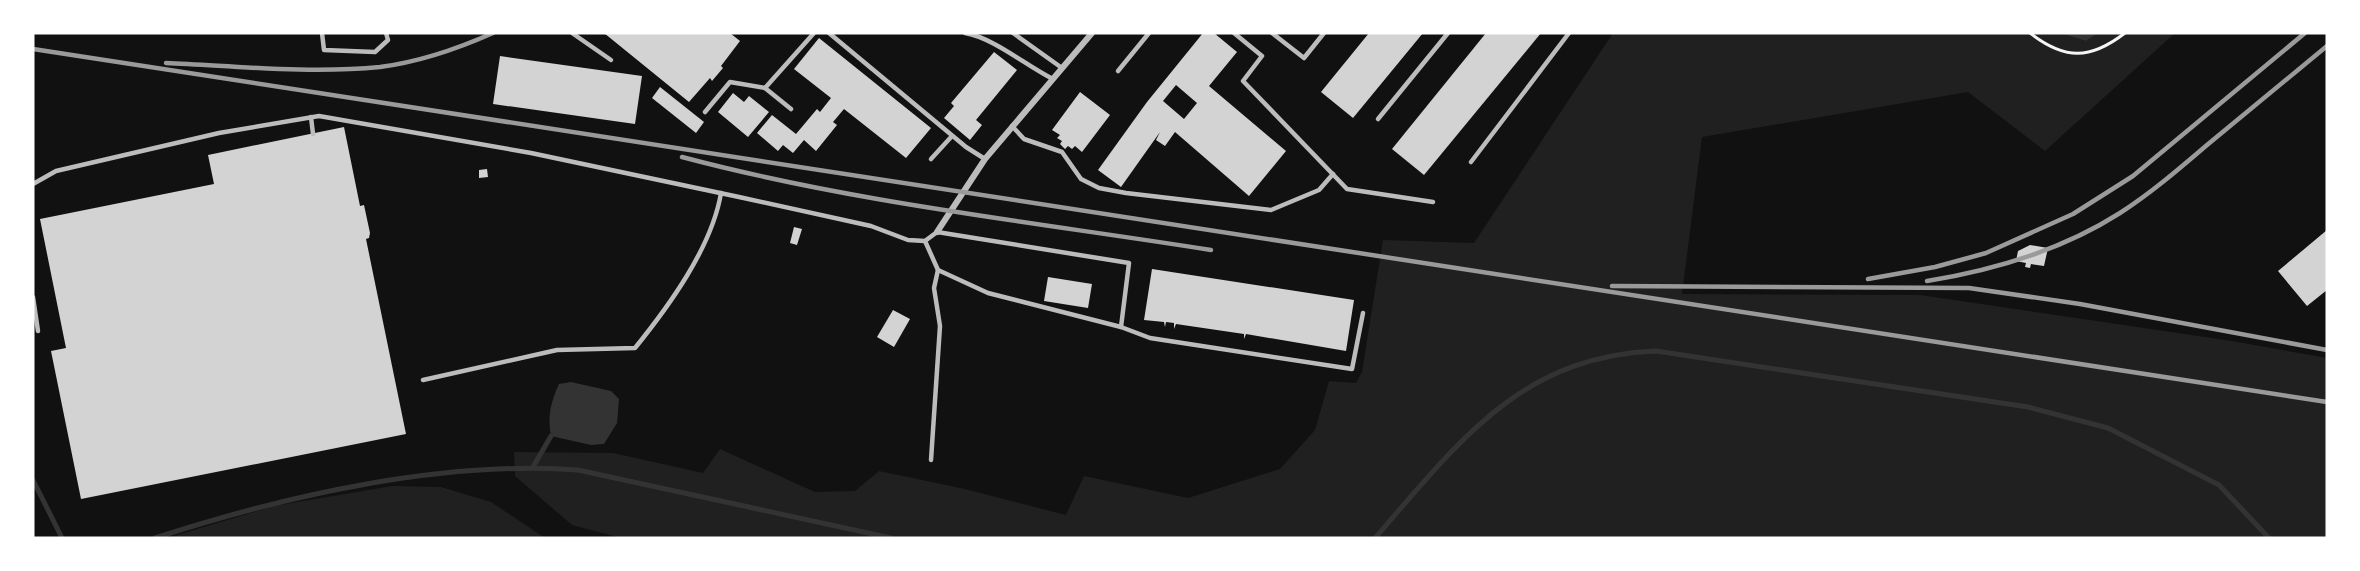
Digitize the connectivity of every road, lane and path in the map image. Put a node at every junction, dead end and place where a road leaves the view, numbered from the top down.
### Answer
1 (322, 33) edge
2 (386, 33) edge
3 (572, 33) edge
4 (814, 33) edge
5 (830, 33) edge
6 (965, 33) edge
7 (1013, 33) edge
8 (1092, 33) edge
9 (1149, 33) edge
10 (1234, 33) edge
11 (1272, 33) edge
12 (1324, 33) edge
13 (1448, 33) edge
14 (1569, 33) edge
15 (2030, 33) edge
16 (2125, 33) edge
17 (611, 60) dead end
18 (1062, 68) junction
19 (1118, 71) dead end
20 (1053, 79) junction
21 (765, 88) junction
22 (791, 109) dead end
23 (705, 112) dead end
24 (311, 117) junction
25 (1378, 119) dead end
26 (1012, 126) junction
27 (313, 134) dead end
28 (952, 136) junction
29 (931, 159) dead end
30 (985, 159) junction
31 (1471, 162) dead end
32 (1334, 174) junction
33 (33, 184) edge
34 (721, 193) junction
35 (1433, 202) dead end
36 (937, 232) junction
37 (925, 241) junction
38 (938, 270) junction
39 (33, 297) edge
40 (1363, 313) dead end
41 (1120, 327) junction
42 (38, 331) dead end
43 (423, 380) dead end
44 (931, 460) dead end

1 - 2 lane
3 - 17 lane
4 - 21 lane
5 - 28 lane
6 - 20 lane
7 - 18 lane
8 - 18 street
9 - 19 lane
10 - 32 lane
11 - 12 lane
13 - 25 lane
14 - 31 lane
15 - 16 path
18 - 20 street
20 - 26 street
21 - 22 lane
21 - 23 lane
24 - 27 lane
24 - 33 lane
24 - 34 lane
26 - 30 street
26 - 32 lane
28 - 29 lane
28 - 30 lane
30 - 36 street
32 - 35 lane
34 - 37 lane
34 - 43 lane
36 - 37 lane
36 - 41 lane
37 - 38 lane
38 - 41 lane
38 - 44 lane
39 - 42 lane
40 - 41 lane

